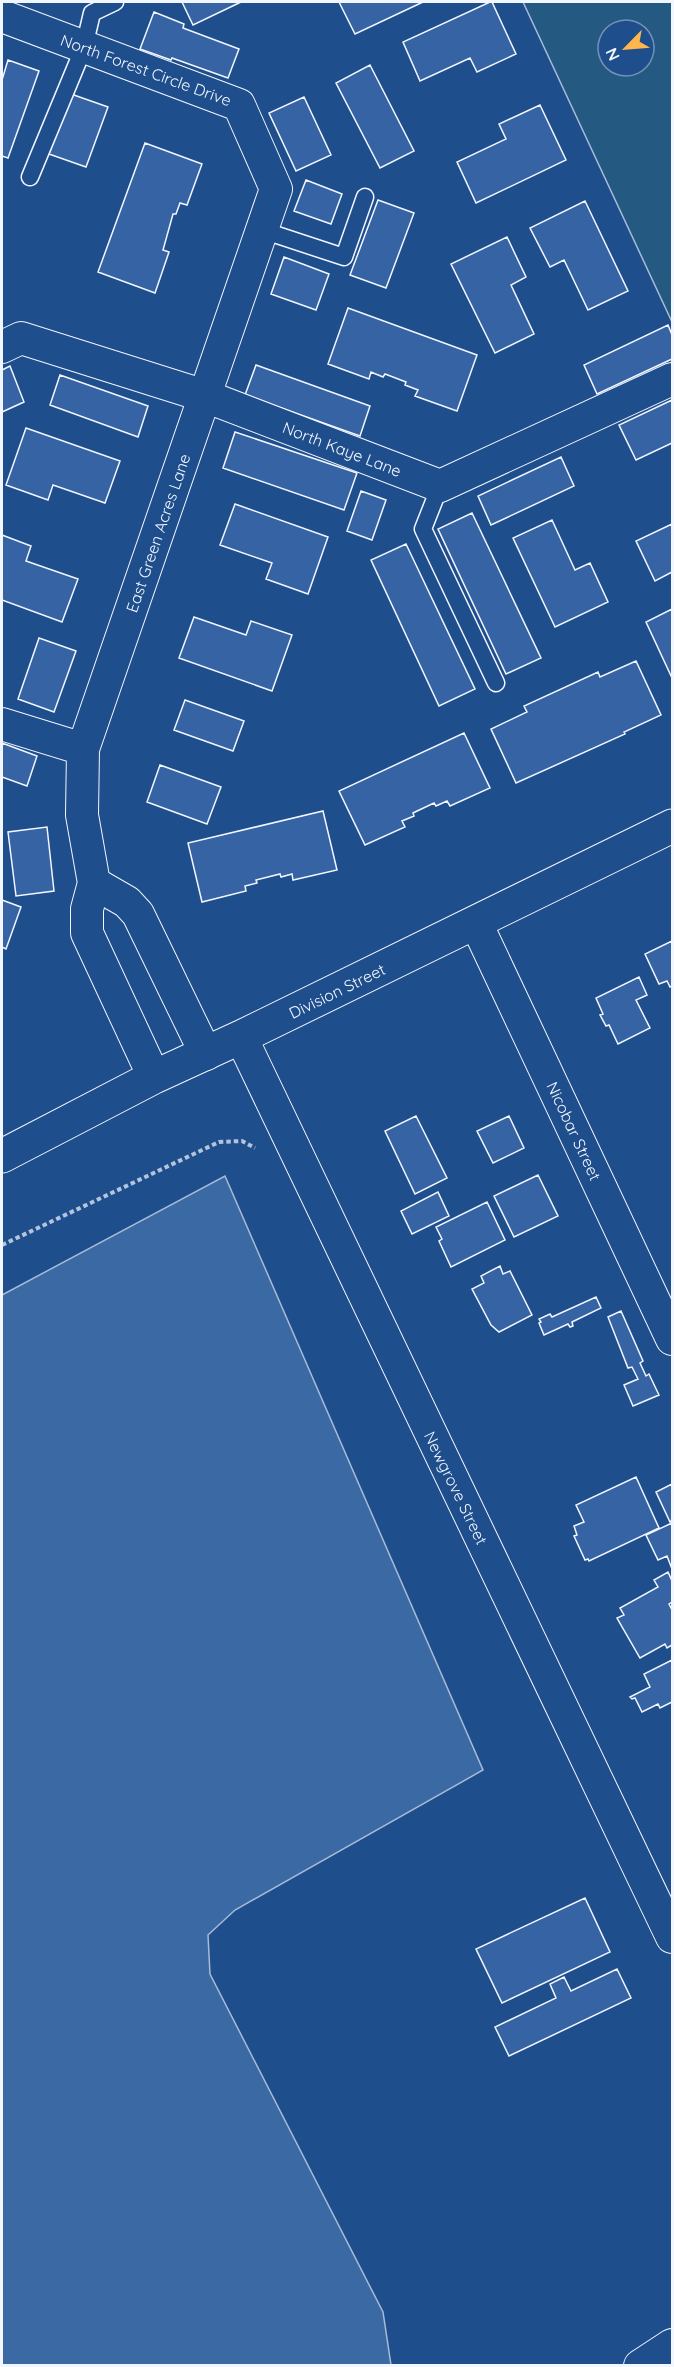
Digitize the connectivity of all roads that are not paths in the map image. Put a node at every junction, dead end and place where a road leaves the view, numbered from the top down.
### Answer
1 (115, 2) edge
2 (2, 16) edge
3 (84, 47) junction
4 (30, 177) dead end
5 (276, 189) joint
6 (365, 196) dead end
7 (262, 230) junction
8 (2, 347) edge
9 (672, 379) edge
10 (205, 396) junction
11 (440, 486) junction
12 (496, 683) dead end
13 (2, 723) edge
14 (83, 749) junction
15 (670, 835) edge
16 (94, 883) junction
17 (476, 923) junction
18 (241, 1037) junction
19 (206, 1054) junction
20 (154, 1077) junction
21 (2, 1156) edge
22 (672, 1339) edge
23 (672, 1937) edge
24 (672, 2345) edge
25 (640, 2366) edge

1 - 3 lane
2 - 3 street, North Forest Circle Drive
3 - 4 lane
3 - 5 street, North Forest Circle Drive
5 - 7 street, East Green Acres Lane
6 - 7 lane
7 - 10 street, East Green Acres Lane
8 - 10 street, North Kaye Lane
9 - 11 street
10 - 11 street, North Kaye Lane
10 - 14 street, East Green Acres Lane
11 - 12 lane
13 - 14 street
14 - 16 street, East Green Acres Lane
15 - 17 main road, Division Street
16 - 19 street
16 - 20 street, East Green Acres Lane
17 - 18 main road, Division Street
17 - 22 street, Nicobar Street
18 - 19 main road, Division Street
18 - 23 street, Newgrove Street
19 - 20 main road, Division Street
20 - 21 main road, Division Street
24 - 25 street

